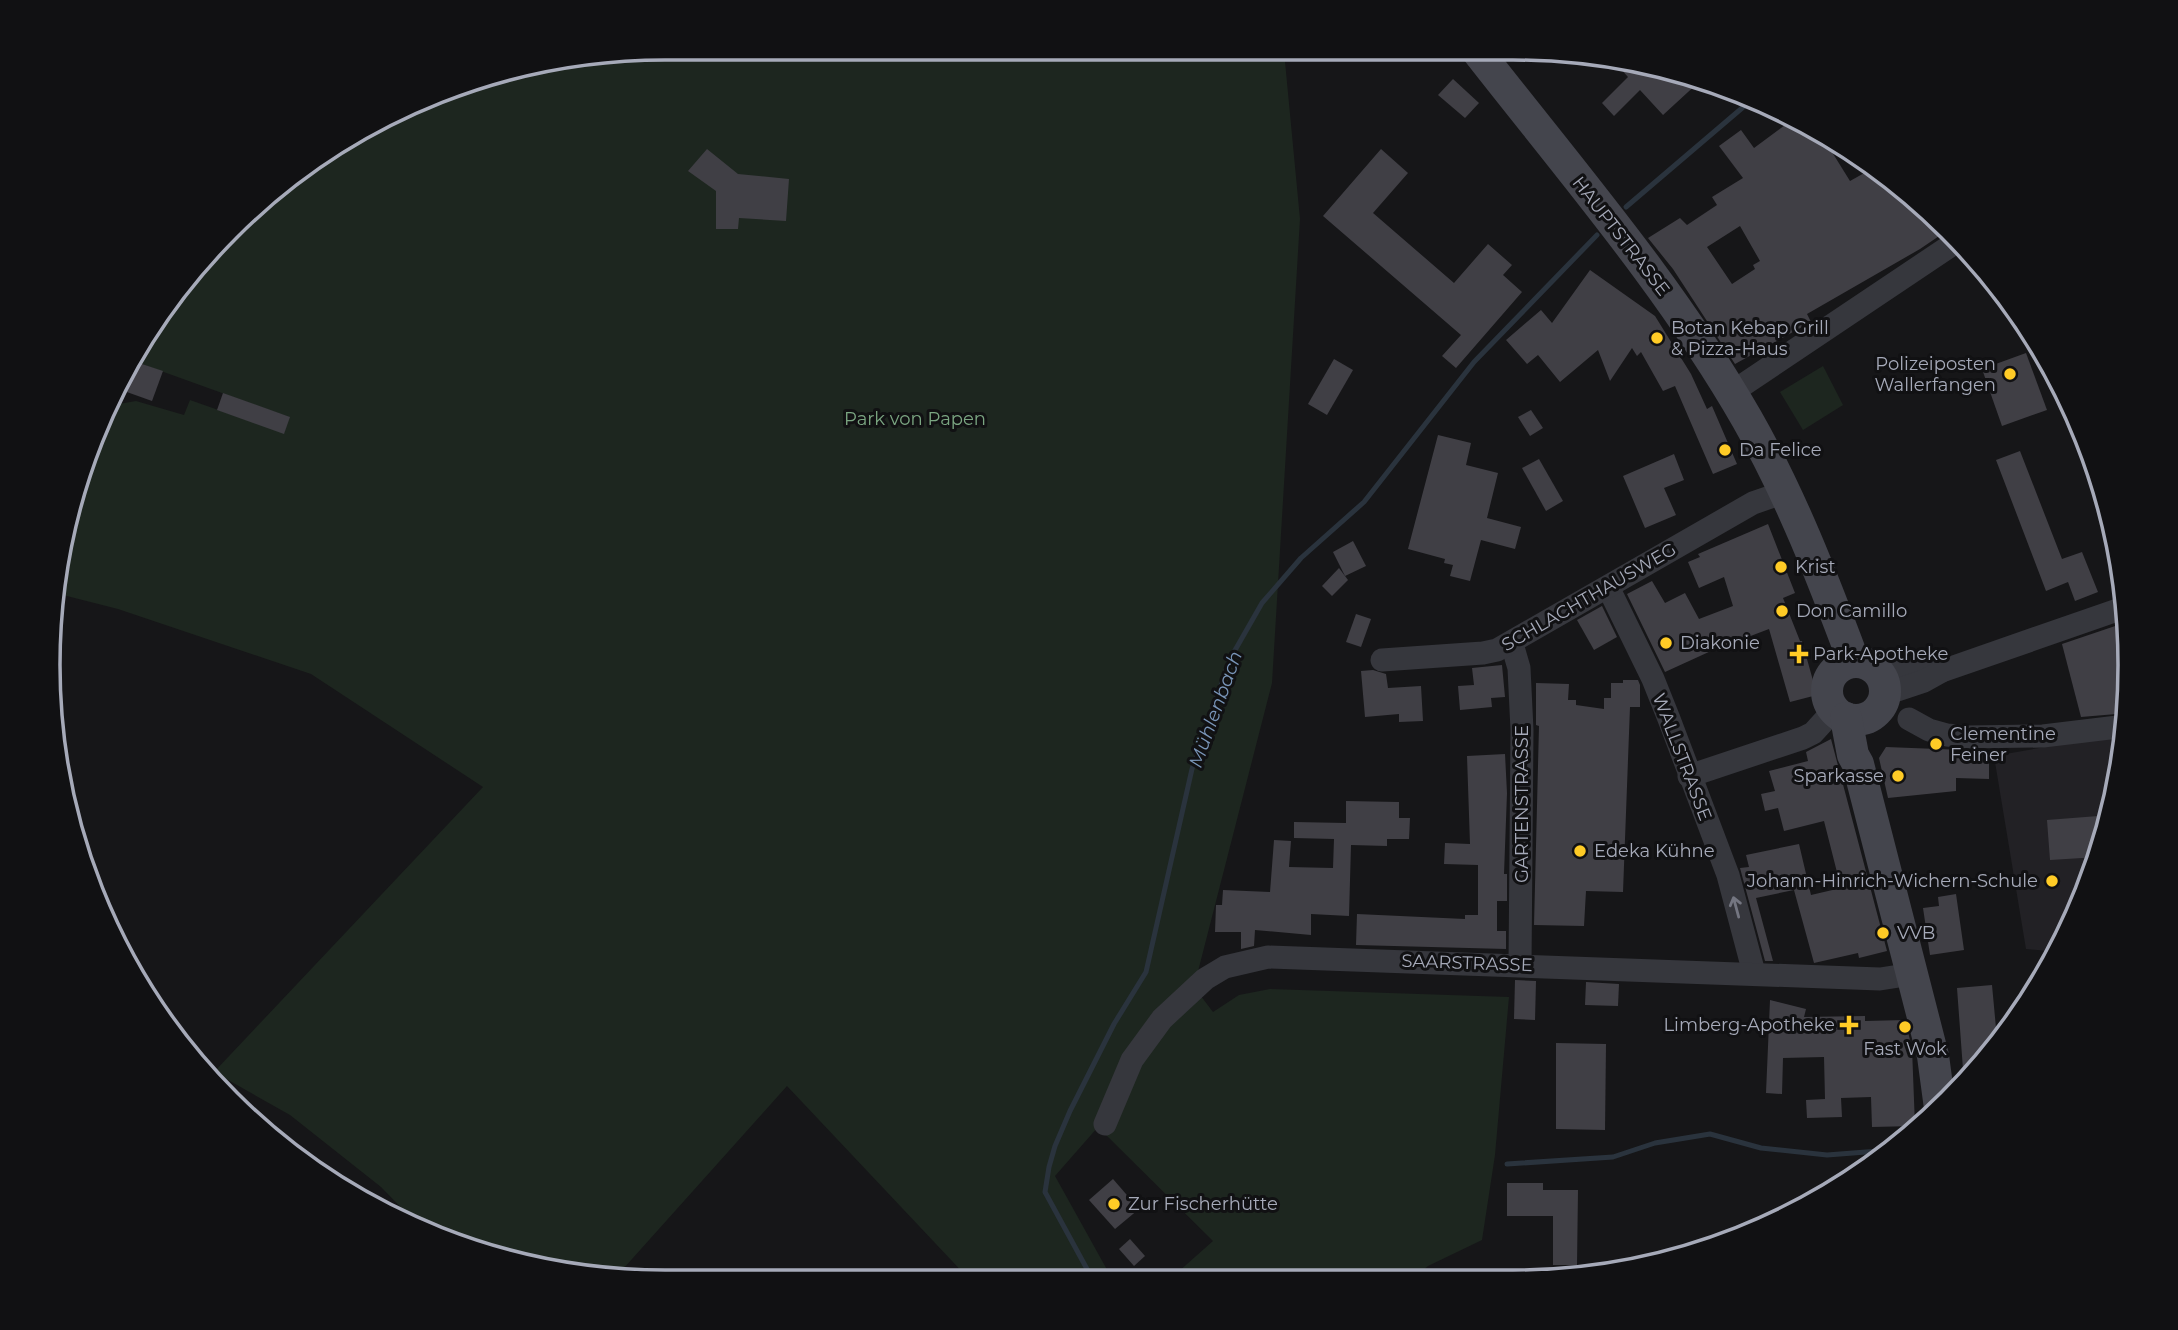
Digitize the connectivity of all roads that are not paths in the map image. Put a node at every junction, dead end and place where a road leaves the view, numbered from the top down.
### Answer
1 (1484, 60) edge
2 (1950, 246) edge
3 (1731, 393) junction
4 (1785, 492) junction
5 (1608, 587) junction
6 (2116, 611) edge
7 (1512, 643) junction
8 (1382, 660) dead end
9 (1864, 674) junction
10 (1848, 716) junction
11 (1909, 719) dead end
12 (2115, 727) edge
13 (1689, 776) junction
14 (1520, 965) junction
15 (1754, 973) junction
16 (1912, 974) junction
17 (1938, 1095) edge
18 (1105, 1124) dead end

1 - 3 main road, HAUPTSTRASSE
2 - 3 street
3 - 4 main road, HAUPTSTRASSE
4 - 5 street, SCHLACHTHAUSWEG
4 - 9 main road, HAUPTSTRASSE
5 - 7 street, SCHLACHTHAUSWEG
5 - 13 street, WALLSTRASSE
6 - 9 street
7 - 8 street, SCHLACHTHAUSWEG
7 - 14 street, GARTENSTRASSE
9 - 10 main road
9 - 10 main road
10 - 13 street
10 - 16 main road
11 - 12 street
15 -> 13 street, WALLSTRASSE
14 - 15 street, SAARSTRASSE
14 - 18 street, SAARSTRASSE
15 - 16 street, SAARSTRASSE
16 - 17 main road

